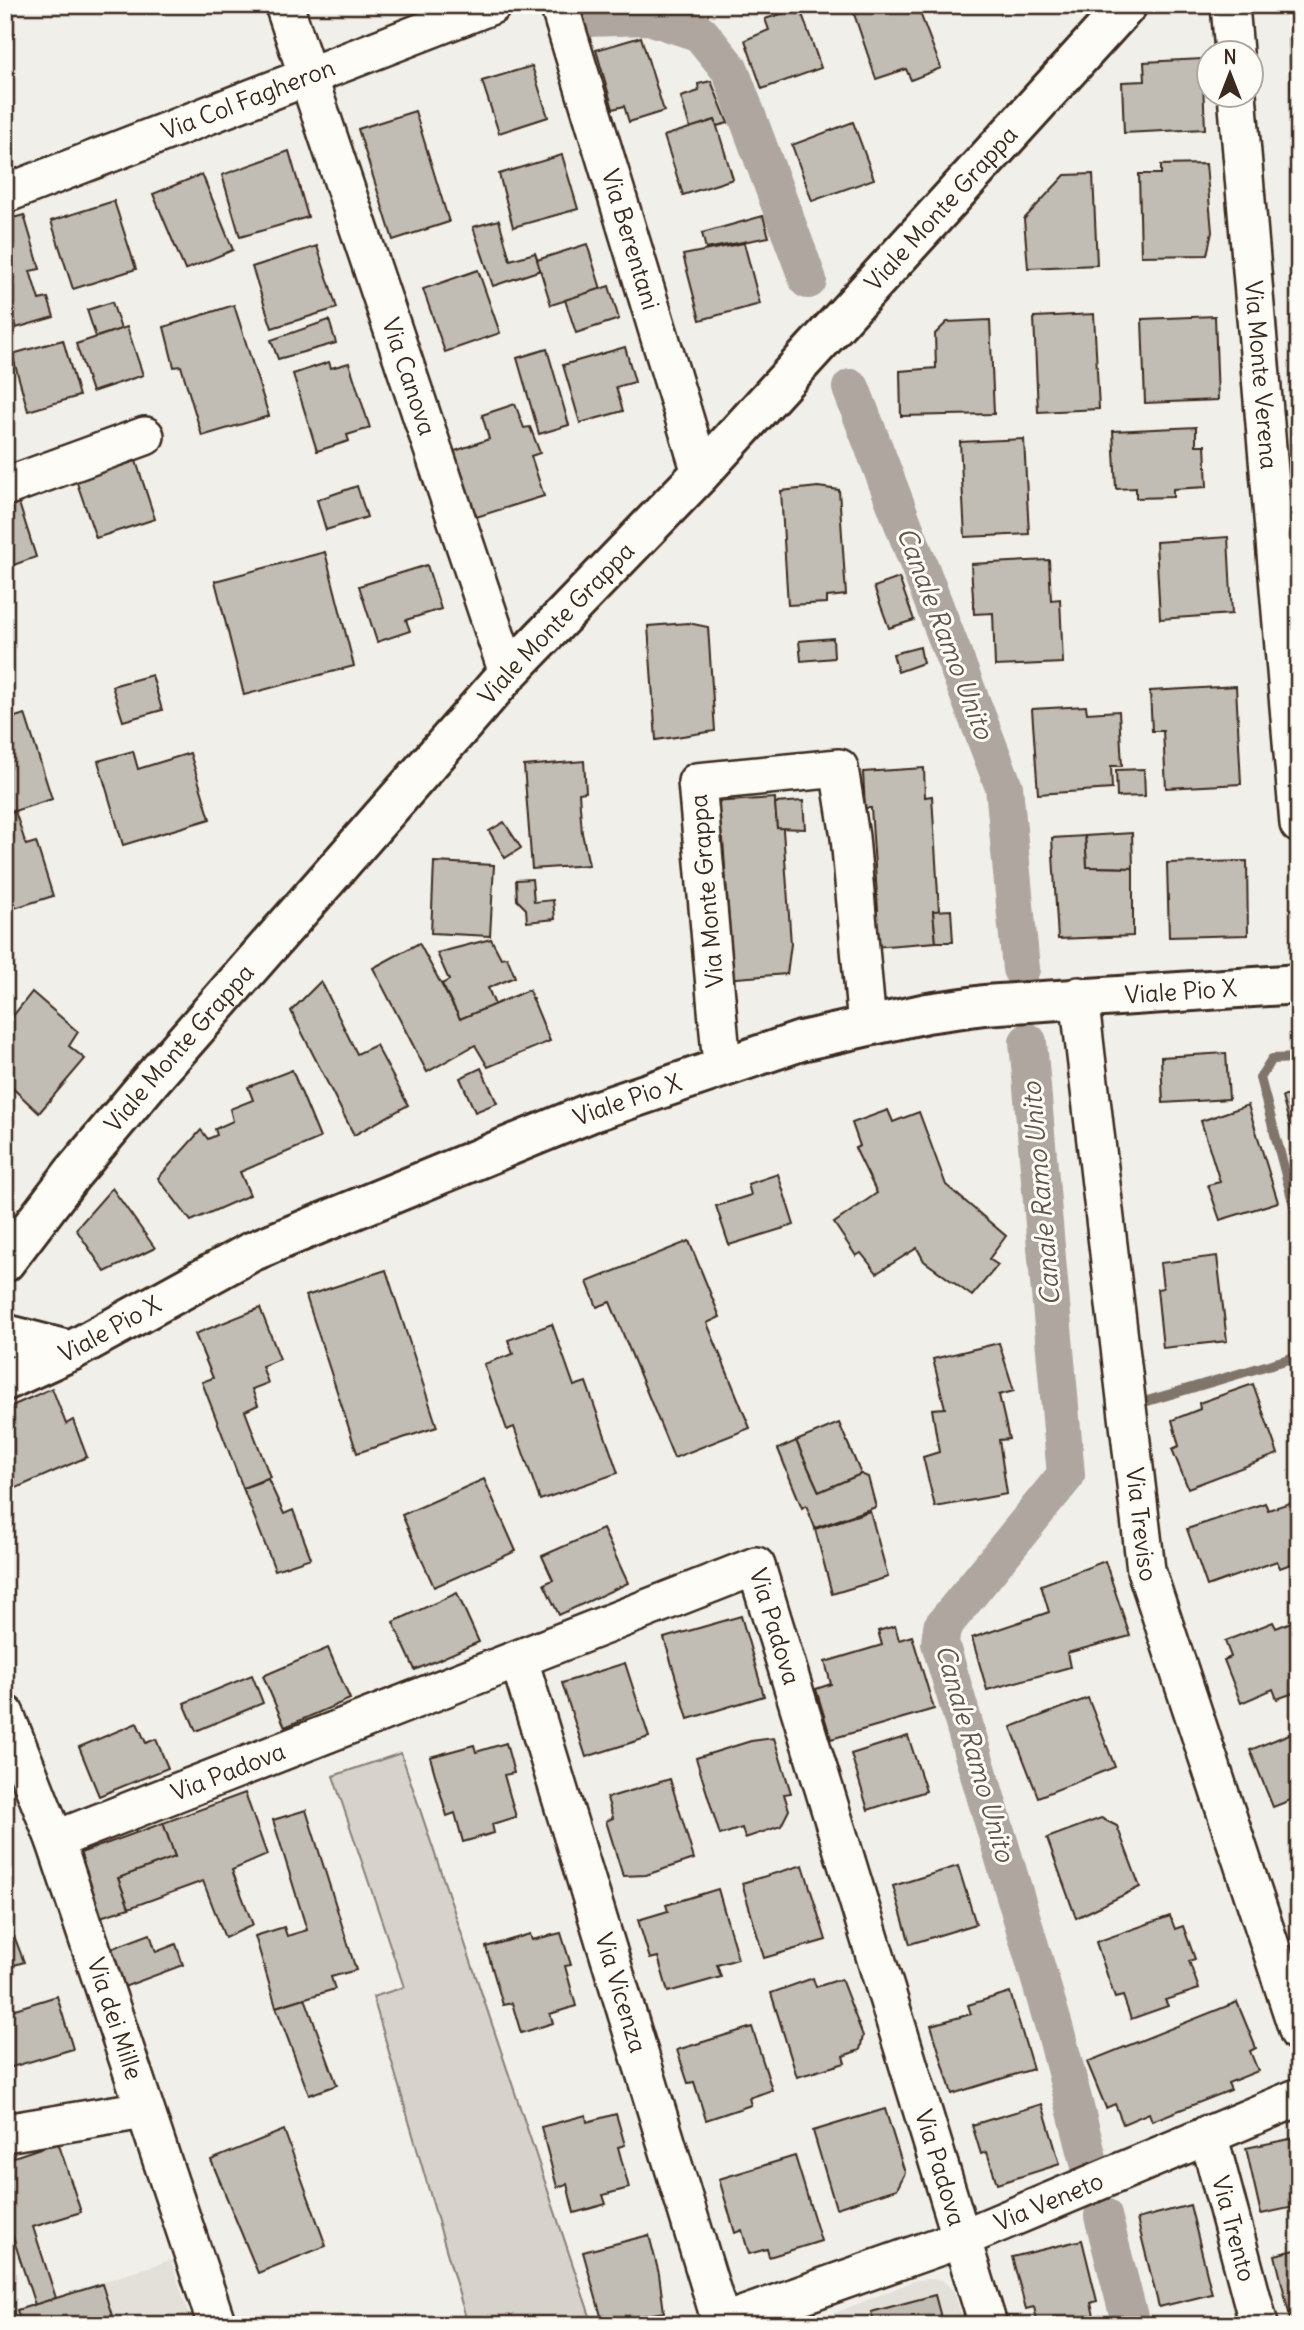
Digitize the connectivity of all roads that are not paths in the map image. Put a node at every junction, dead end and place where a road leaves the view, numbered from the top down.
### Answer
1 (284, 5) edge
2 (492, 5) edge
3 (559, 5) edge
4 (1127, 5) edge
5 (1230, 5) edge
6 (1233, 38) edge
7 (308, 79) junction
8 (1238, 108) edge
9 (5, 194) edge
10 (145, 436) dead end
11 (701, 473) junction
12 (5, 487) edge
13 (509, 673) junction
14 (1299, 824) edge
15 (1299, 984) edge
16 (1079, 996) junction
17 (867, 1026) junction
18 (722, 1066) junction
19 (5, 1262) edge
20 (5, 1334) edge
21 (71, 1351) junction
22 (5, 1381) edge
23 (519, 1660) junction
24 (5, 1714) edge
25 (55, 1840) junction
26 (1299, 2033) edge
27 (1299, 2096) edge
28 (144, 2110) junction
29 (5, 2133) edge
30 (1208, 2134) junction
31 (962, 2238) junction
32 (720, 2324) edge
33 (217, 2325) edge
34 (988, 2325) edge
35 (1259, 2325) edge

1 - 7 street, Via Canova
2 - 7 street, Via Col Fagheron
3 - 11 street, Via Berentani
4 - 11 street, Viale Monte Grappa
5 - 6 street
7 - 9 street, Via Col Fagheron
7 - 13 street, Via Canova
8 - 14 street, Via Monte Verena
10 - 12 street
11 - 13 street, Viale Monte Grappa
13 - 19 street, Viale Monte Grappa
15 - 16 street, Viale Pio X
16 - 17 street, Viale Pio X
16 - 26 street, Via Treviso
17 - 18 street, Viale Pio X
17 - 18 street, Via Monte Grappa
18 - 21 street, Viale Pio X
20 - 21 street
21 - 22 street, Viale Pio X
23 - 25 street, Via Padova
23 - 31 street, Via Padova
23 - 32 street, Via Vicenza
24 - 25 street, Via dei Mille
25 - 28 street, Via dei Mille
27 - 30 street, Via Veneto
28 - 29 street
28 - 33 street, Via dei Mille
30 - 31 street, Via Veneto
30 - 35 street, Via Trento
31 - 32 street, Via Veneto
31 - 34 street, Via Padova

